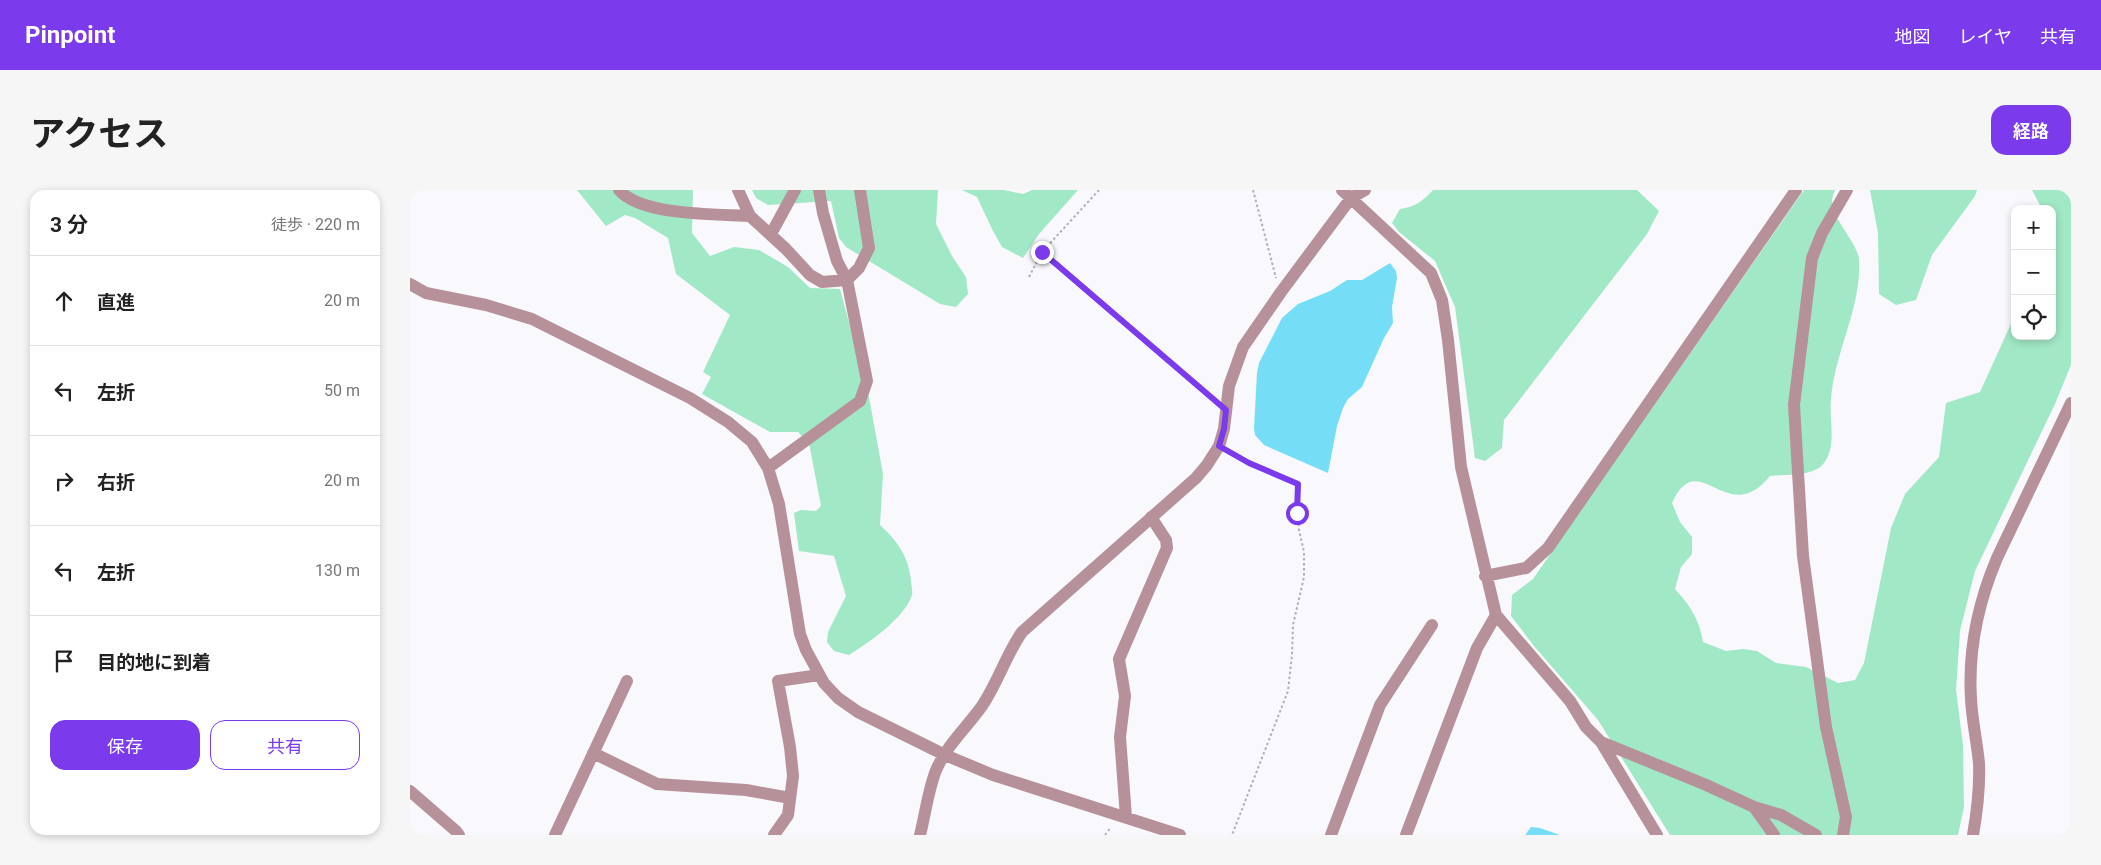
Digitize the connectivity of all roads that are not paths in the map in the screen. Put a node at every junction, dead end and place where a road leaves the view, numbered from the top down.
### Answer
1 (619, 190) edge
2 (738, 190) edge
3 (795, 190) edge
4 (820, 190) edge
5 (860, 190) edge
6 (1365, 190) edge
7 (1796, 190) edge
8 (1847, 190) edge
9 (1347, 194) edge
10 (750, 216) junction
11 (771, 234) junction
12 (846, 280) junction
13 (410, 284) edge
14 (2071, 403) edge
15 (768, 468) junction
16 (1151, 518) junction
17 (1485, 576) junction
18 (1496, 615) junction
19 (1432, 625) dead end
20 (819, 675) junction
21 (627, 681) dead end
22 (1601, 742) junction
23 (593, 753) junction
24 (945, 755) junction
25 (410, 791) edge
26 (790, 798) junction
27 (1754, 807) junction
28 (1126, 818) junction
29 (459, 835) edge
30 (556, 835) edge
31 (774, 835) edge
32 (920, 835) edge
33 (1180, 835) edge
34 (1331, 835) edge
35 (1406, 835) edge
36 (1657, 835) edge
37 (1774, 835) edge
38 (1816, 835) edge
39 (1843, 835) edge
40 (1973, 835) edge

1 - 10 street
2 - 10 street
3 - 11 street
4 - 12 street
5 - 12 street
6 - 9 street
7 - 17 street
8 - 39 street
9 - 16 street
9 - 17 street
10 - 11 street
11 - 12 street
12 - 15 street
13 - 15 street
14 - 40 street
15 - 20 street
16 - 24 street
16 - 28 street
17 - 18 street
18 - 22 street
18 - 35 street
19 - 34 street
20 - 24 street
20 - 26 street
21 - 23 street
22 - 27 street
22 - 36 street
23 - 26 street
23 - 30 street
24 - 28 street
24 - 32 street
25 - 29 street
26 - 31 street
27 - 37 street
27 - 38 street
28 - 33 street

